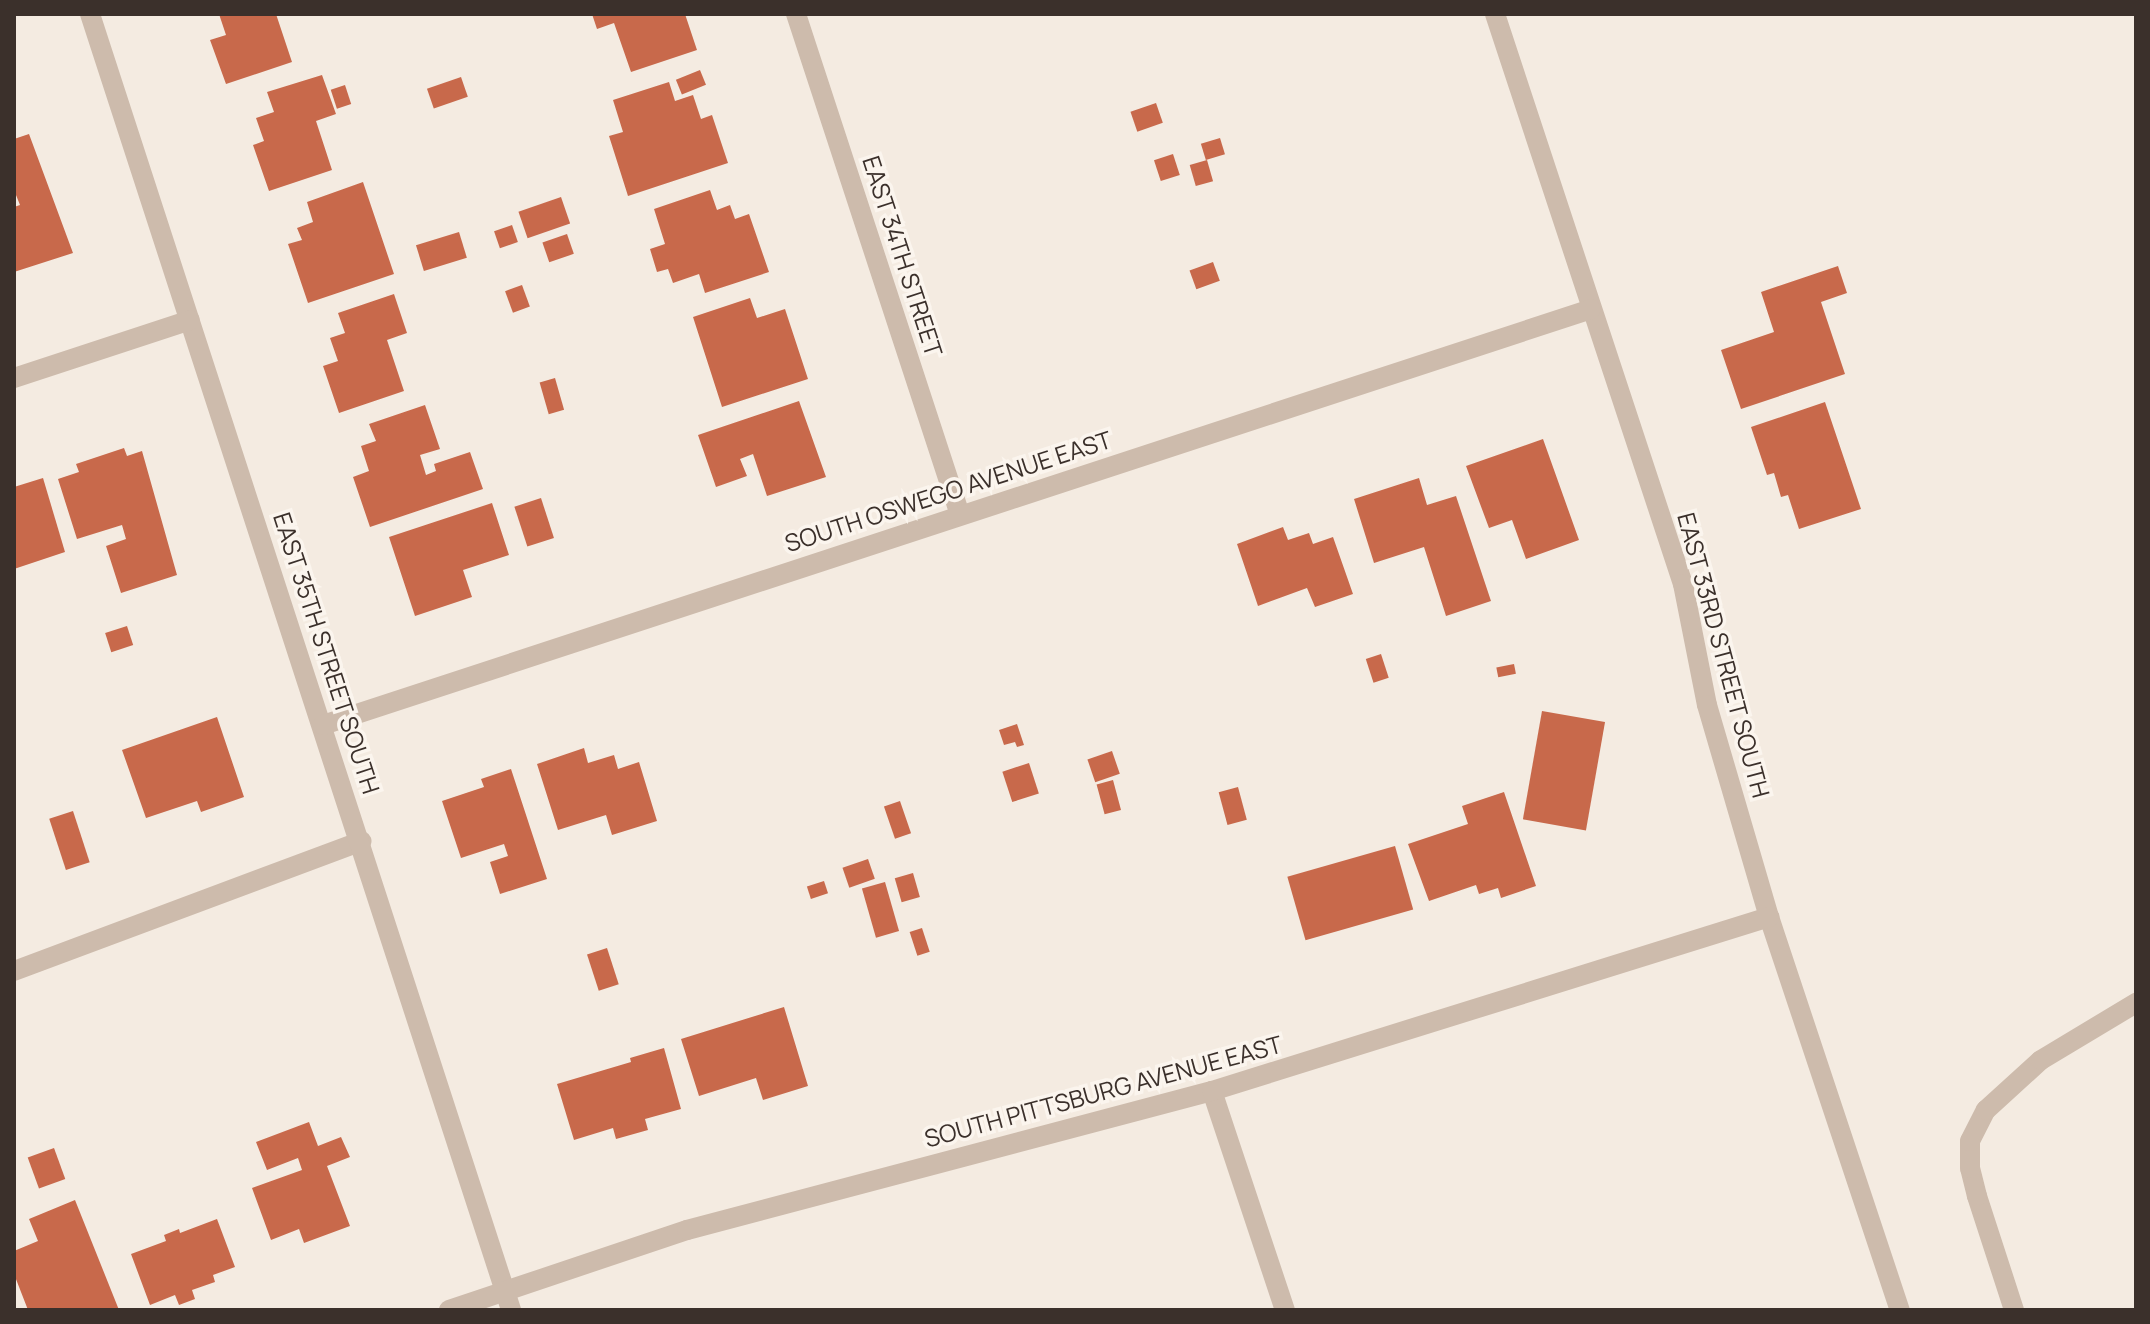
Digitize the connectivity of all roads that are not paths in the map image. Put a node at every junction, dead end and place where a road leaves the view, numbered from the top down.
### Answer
1 (90, 14) edge
2 (796, 14) edge
3 (1495, 14) edge
4 (1591, 309) junction
5 (190, 320) junction
6 (14, 378) edge
7 (960, 515) junction
8 (323, 725) junction
9 (361, 841) junction
10 (1769, 917) junction
11 (14, 971) edge
12 (2136, 1003) edge
13 (1212, 1091) junction
14 (508, 1300) edge
15 (449, 1310) edge
16 (1285, 1310) edge
17 (1900, 1310) edge
18 (2014, 1310) edge

1 - 5 street, EAST 35TH STREET SOUTH
2 - 7 street, EAST 34TH STREET
3 - 4 street, EAST 33RD STREET SOUTH
4 - 7 street, SOUTH OSWEGO AVENUE EAST
4 - 10 street, EAST 33RD STREET SOUTH
5 - 6 street
5 - 8 street, EAST 35TH STREET SOUTH
7 - 8 street, SOUTH OSWEGO AVENUE EAST
8 - 9 street, EAST 35TH STREET SOUTH
9 - 11 street
9 - 14 street, EAST 35TH STREET SOUTH
10 - 13 street, SOUTH PITTSBURG AVENUE EAST
10 - 17 street, EAST 33RD STREET SOUTH
12 - 18 street
13 - 14 street, SOUTH PITTSBURG AVENUE EAST
13 - 16 street
14 - 15 street, SOUTH PITTSBURG AVENUE EAST

